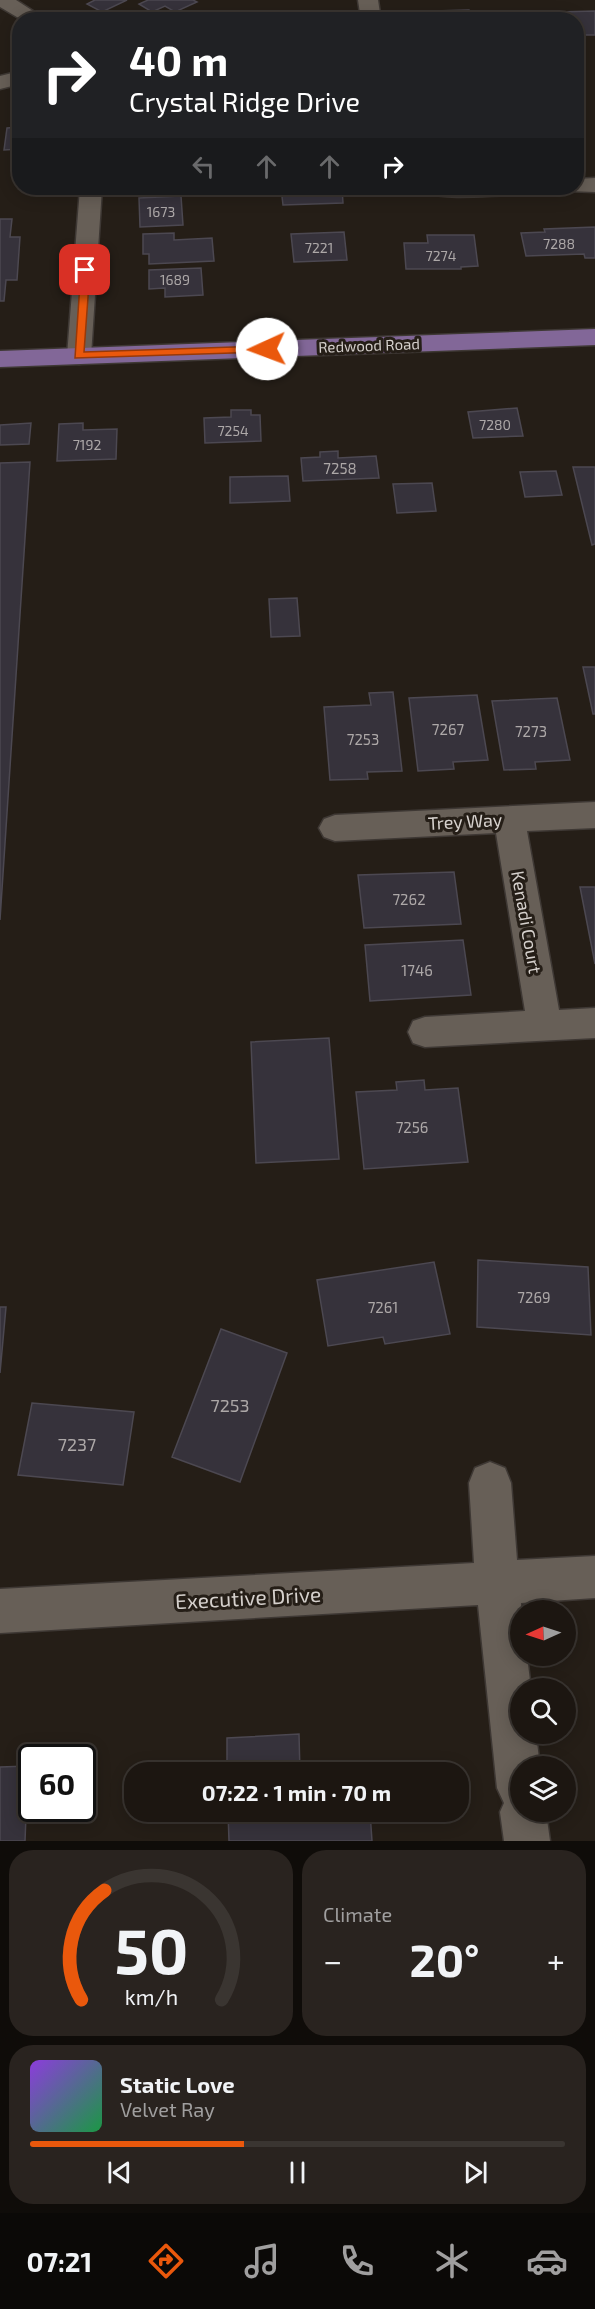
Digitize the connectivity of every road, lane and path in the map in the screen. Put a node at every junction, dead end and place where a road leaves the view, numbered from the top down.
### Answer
1 (2, 0) edge
2 (23, 12) edge
3 (90, 195) edge
4 (595, 337) edge
5 (79, 356) junction
6 (0, 359) edge
7 (595, 815) edge
8 (509, 819) junction
9 (335, 828) dead end
10 (595, 1023) edge
11 (545, 1025) junction
12 (425, 1032) dead end
13 (490, 1483) dead end
14 (595, 1577) edge
15 (497, 1583) junction
16 (0, 1611) edge
17 (516, 1756) edge
18 (524, 1822) edge
19 (527, 1841) edge

1 - 2 street
3 - 5 street
4 - 5 main road, Redwood Road
5 - 6 main road, Redwood Road
7 - 8 street, Trey Way
8 - 9 street, Trey Way
8 - 11 street, Kenadi Court
10 - 11 street
11 - 12 street
13 - 15 street
14 - 15 street, Executive Drive
15 - 16 street, Executive Drive
15 - 17 street
18 - 19 street

